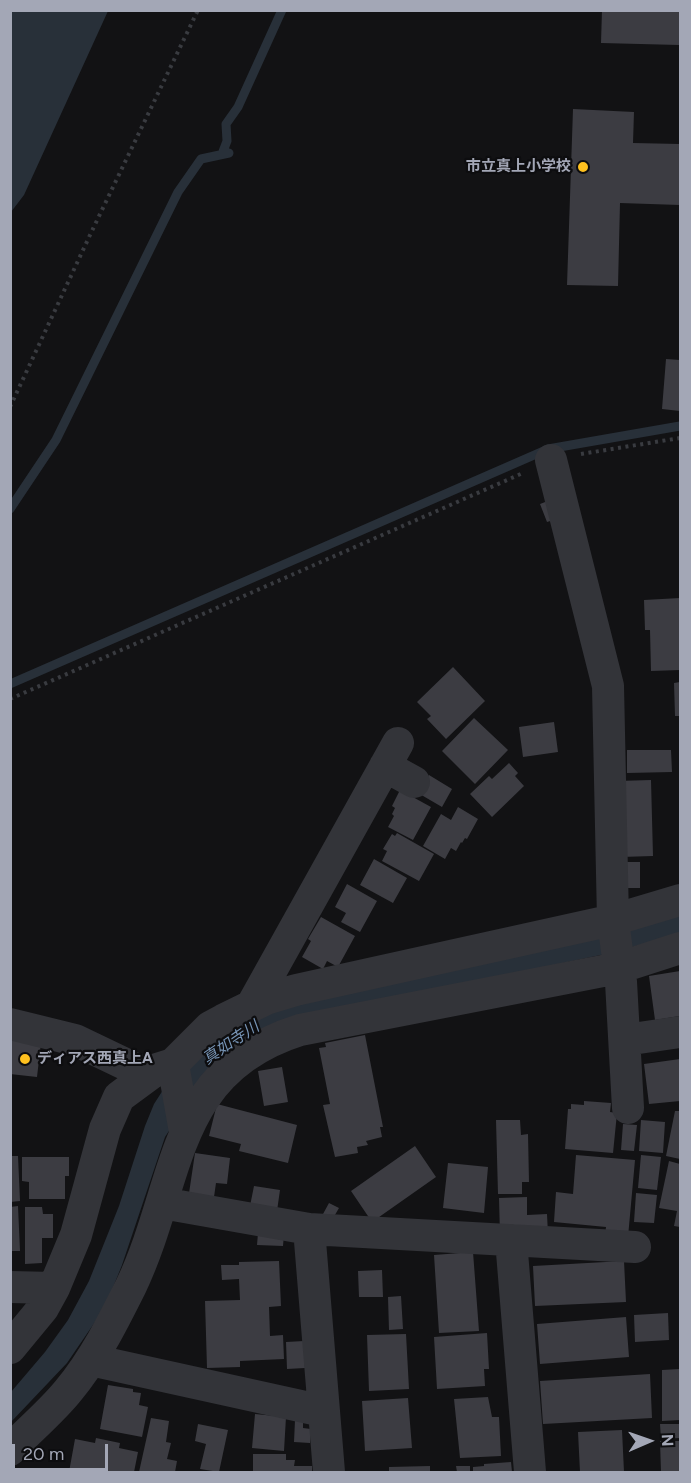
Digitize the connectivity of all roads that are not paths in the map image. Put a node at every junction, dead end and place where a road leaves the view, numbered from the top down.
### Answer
1 (551, 460) road end
2 (414, 782) dead end
3 (681, 900) edge
4 (616, 943) junction
5 (681, 948) edge
6 (252, 1005) junction
7 (10, 1024) edge
8 (681, 1032) edge
9 (625, 1040) junction
10 (165, 1070) junction
11 (628, 1108) dead end
12 (184, 1126) junction
13 (162, 1203) junction
14 (309, 1229) junction
15 (511, 1240) junction
16 (635, 1247) dead end
17 (10, 1287) edge
18 (54, 1287) junction
19 (10, 1348) edge
20 (91, 1360) junction
21 (323, 1411) junction
22 (10, 1450) edge
23 (329, 1473) edge
24 (530, 1473) edge

1 - 4 street
2 - 6 street
3 - 4 street
4 - 5 street
4 - 6 street
4 - 9 street
4 - 12 street
6 - 10 street
7 - 10 street
8 - 9 street
9 - 11 street
10 - 12 street
10 - 18 street
12 - 13 street
13 - 14 street
13 - 20 street
14 - 15 street
14 - 21 street
15 - 16 street
15 - 24 street
17 - 18 street
18 - 19 street
20 - 21 street
20 - 22 street
21 - 23 street

